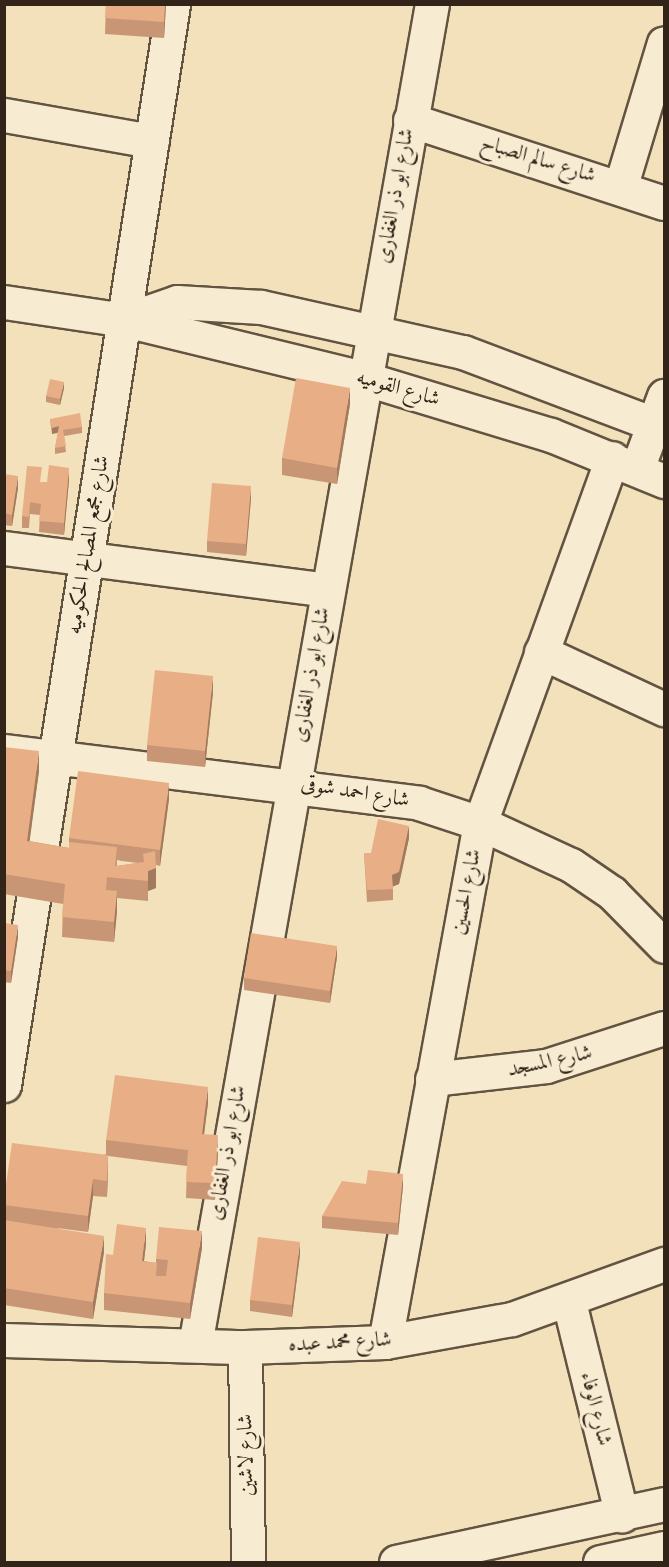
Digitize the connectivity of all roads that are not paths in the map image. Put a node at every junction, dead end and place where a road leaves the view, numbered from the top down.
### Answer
1 (173, 4) edge
2 (432, 4) edge
3 (664, 43) edge
4 (4, 115) edge
5 (410, 120) junction
6 (152, 141) junction
7 (621, 185) junction
8 (664, 203) edge
9 (4, 302) edge
10 (124, 321) junction
11 (372, 330) junction
12 (363, 378) junction
13 (661, 416) edge
14 (638, 469) edge
15 (4, 548) edge
16 (87, 559) junction
17 (326, 590) junction
18 (541, 652) junction
19 (664, 709) edge
20 (4, 751) edge
21 (56, 758) junction
22 (293, 783) junction
23 (480, 823) junction
24 (16, 936) edge
25 (664, 946) edge
26 (664, 1028) edge
27 (6, 1067) edge
28 (432, 1079) junction
29 (664, 1264) edge
30 (569, 1302) junction
31 (4, 1340) edge
32 (385, 1342) junction
33 (195, 1345) junction
34 (245, 1347) junction
35 (664, 1504) edge
36 (622, 1516) junction
37 (664, 1548) edge
38 (248, 1563) edge
39 (396, 1563) edge
40 (600, 1563) edge

1 - 6 street, شارع مجمع المصالح الحكوميه
2 - 5 street, شارع ابو ذر الغفارى
3 - 7 street
4 - 6 street
5 - 7 street, شارع سالم الصباح
5 - 11 street, شارع ابو ذر الغفارى
6 - 10 street, شارع مجمع المصالح الحكوميه
7 - 8 street, شارع سالم الصباح
9 - 10 street, شارع القوميه
10 - 11 street
10 - 12 street, شارع القوميه
10 - 16 street, شارع مجمع المصالح الحكوميه
11 - 12 street, شارع ابو ذر الغفارى
11 - 13 street
12 - 14 street, شارع القوميه
12 - 17 street, شارع ابو ذر الغفارى
13 - 14 street, شارع الحسين
14 - 18 street, شارع الحسين
15 - 16 street
16 - 17 street
16 - 21 street, شارع مجمع المصالح الحكوميه
17 - 22 street, شارع ابو ذر الغفارى
18 - 19 street
18 - 23 street, شارع الحسين
20 - 21 street, شارع احمد شوقى
21 - 22 street, شارع احمد شوقى
21 - 24 street, شارع مجمع المصالح الحكوميه
22 - 23 street, شارع احمد شوقى
22 - 33 street, شارع ابو ذر الغفارى
23 - 25 street, شارع احمد شوقى
23 - 28 street, شارع الحسين
24 - 27 street, شارع مجمع المصالح الحكوميه
26 - 28 street, شارع المسجد
28 - 32 street, شارع الحسين
29 - 30 street, شارع محمد عبده
30 - 32 street, شارع محمد عبده
30 - 36 street, شارع الوفاء
31 - 33 street, شارع محمد عبده
32 - 34 street, شارع محمد عبده
33 - 34 street, شارع محمد عبده
34 - 38 street, شارع لاشين
35 - 36 street
36 - 39 street
37 - 40 street

